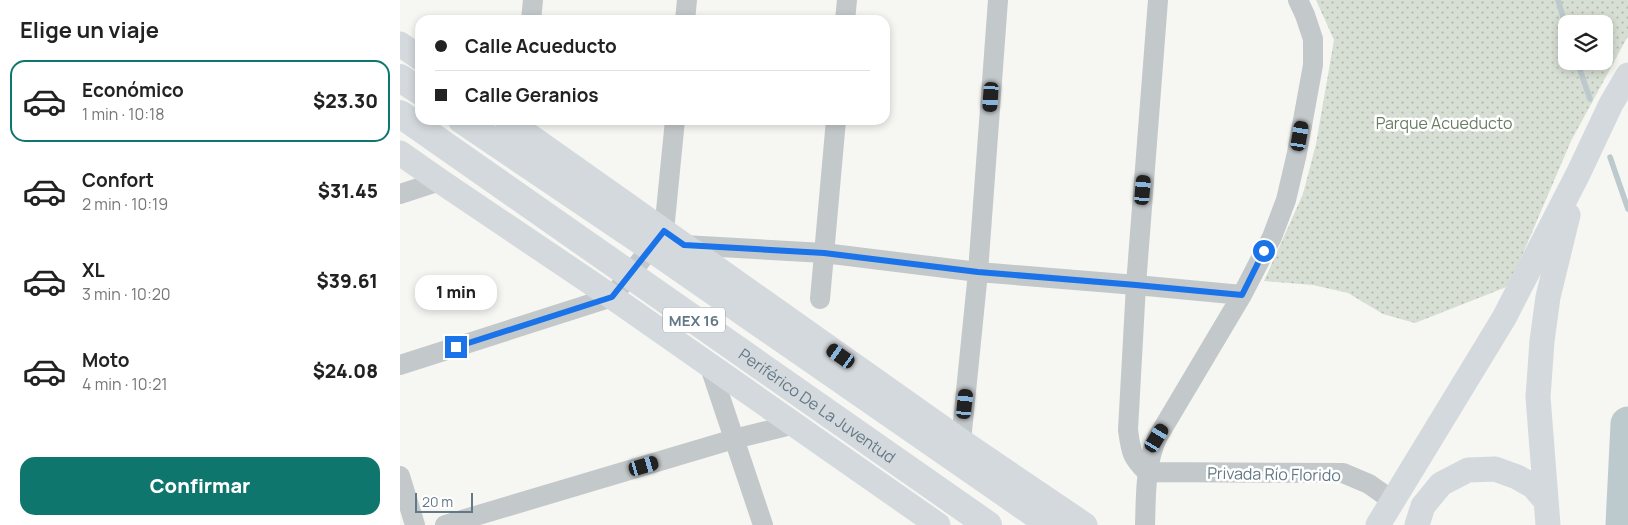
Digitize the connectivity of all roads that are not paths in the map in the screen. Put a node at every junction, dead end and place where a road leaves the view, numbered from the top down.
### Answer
1 (533, 0) edge
2 (687, 0) edge
3 (846, 0) edge
4 (998, 0) edge
5 (1158, 0) edge
6 (1298, 0) edge
7 (532, 15) edge
8 (686, 15) edge
9 (845, 15) edge
10 (400, 44) edge
11 (415, 54) edge
12 (1628, 75) edge
13 (400, 78) edge
14 (415, 88) edge
15 (400, 114) edge
16 (415, 124) edge
17 (416, 125) edge
18 (469, 125) edge
19 (519, 125) edge
20 (675, 125) edge
21 (836, 125) edge
22 (400, 152) edge
23 (1578, 174) junction
24 (440, 181) junction
25 (400, 194) edge
26 (669, 238) junction
27 (824, 253) junction
28 (978, 272) junction
29 (1136, 285) junction
30 (615, 293) junction
31 (1242, 295) junction
32 (820, 299) dead end
33 (400, 365) edge
34 (710, 367) junction
35 (795, 424) junction
36 (734, 439) junction
37 (961, 441) junction
38 (1147, 472) junction
39 (400, 476) edge
40 (1545, 500) junction
41 (1394, 501) junction
42 (415, 525) edge
43 (445, 525) edge
44 (763, 525) edge
45 (938, 525) edge
46 (988, 525) edge
47 (1051, 525) edge
48 (1085, 525) edge
49 (1145, 525) edge
50 (1378, 525) edge
51 (1417, 525) edge
52 (1548, 525) edge

1 - 7 street
2 - 8 street
3 - 9 street
4 - 28 street
5 - 29 street
6 - 31 street
10 - 11 main road
12 - 23 main road
13 - 14 highway
15 - 16 highway, Periférico De La Juventud / MEX 16
17 - 46 highway, Periférico De La Juventud / MEX 16
18 - 47 highway, MEX 16
19 - 26 main road
20 - 26 street
21 - 27 street
22 - 24 main road, Periférico De La Juventud
23 - 40 main road
23 - 41 main road
24 - 25 street
24 - 30 main road, Periférico De La Juventud
26 - 27 street
26 - 30 street
26 - 37 main road
27 - 28 street
27 - 32 street
28 - 29 street
28 - 37 street
29 - 31 street
29 - 38 street
30 - 33 street
30 - 34 main road, Periférico De La Juventud
31 - 38 street
34 - 35 main road, Periférico De La Juventud
34 - 36 street
35 - 36 street
35 - 45 main road, Periférico De La Juventud
36 - 43 street
36 - 44 street
37 - 48 main road
38 - 41 street, Privada Río Florido
38 - 49 street
39 - 42 street
40 - 51 main road
40 - 52 main road
41 - 50 main road

